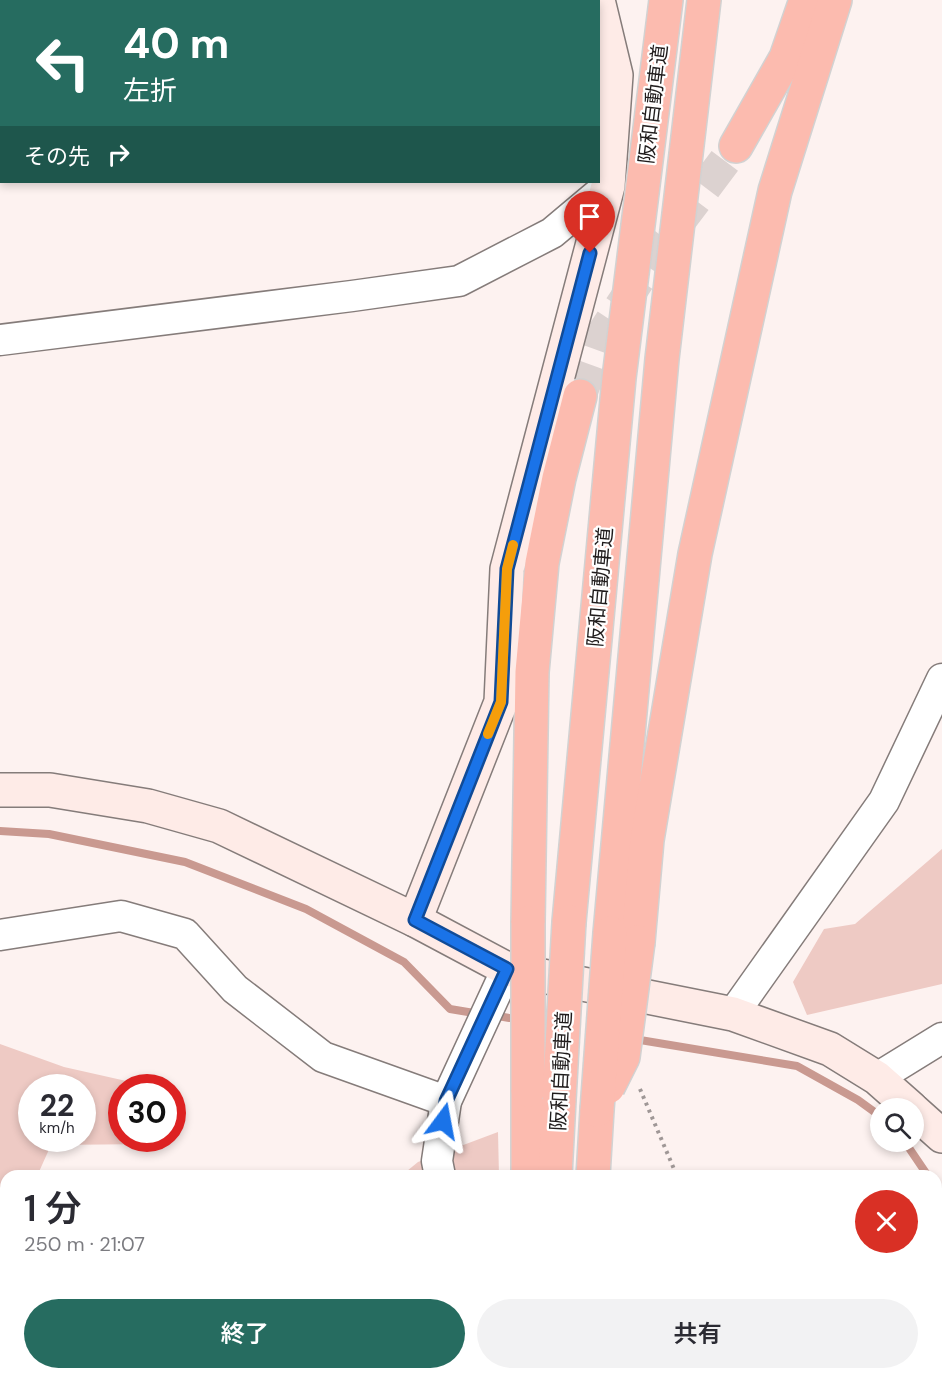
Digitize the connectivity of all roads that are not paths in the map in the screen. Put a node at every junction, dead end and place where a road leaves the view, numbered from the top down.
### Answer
1 (666, 0) edge
2 (704, 0) edge
3 (806, 0) edge
4 (835, 0) edge
5 (600, 8) edge
6 (736, 146) tunnel mouth
7 (608, 186) junction
8 (0, 340) edge
9 (580, 396) tunnel mouth
10 (942, 679) edge
11 (0, 790) edge
12 (415, 920) junction
13 (0, 935) edge
14 (624, 938) junction
15 (507, 969) junction
16 (733, 1014) junction
17 (942, 1038) edge
18 (877, 1078) junction
19 (900, 1098) edge
20 (446, 1101) junction
21 (924, 1120) edge
22 (942, 1136) edge
23 (439, 1170) edge
24 (528, 1170) edge
25 (555, 1170) edge
26 (593, 1170) edge

1 - 25 highway, 阪和自動車道, bridge
2 - 14 highway, 阪和自動車道
3 - 6 highway
4 - 14 highway
5 - 7 street
7 - 8 street
7 - 12 street
9 - 24 highway, bridge
10 - 16 street
11 - 12 street
12 - 15 street
13 - 20 street
14 - 26 highway, 阪和自動車道, bridge
15 - 16 street
15 - 20 street
16 - 18 street
17 - 18 street
18 - 19 street
20 - 23 street
21 - 22 street

